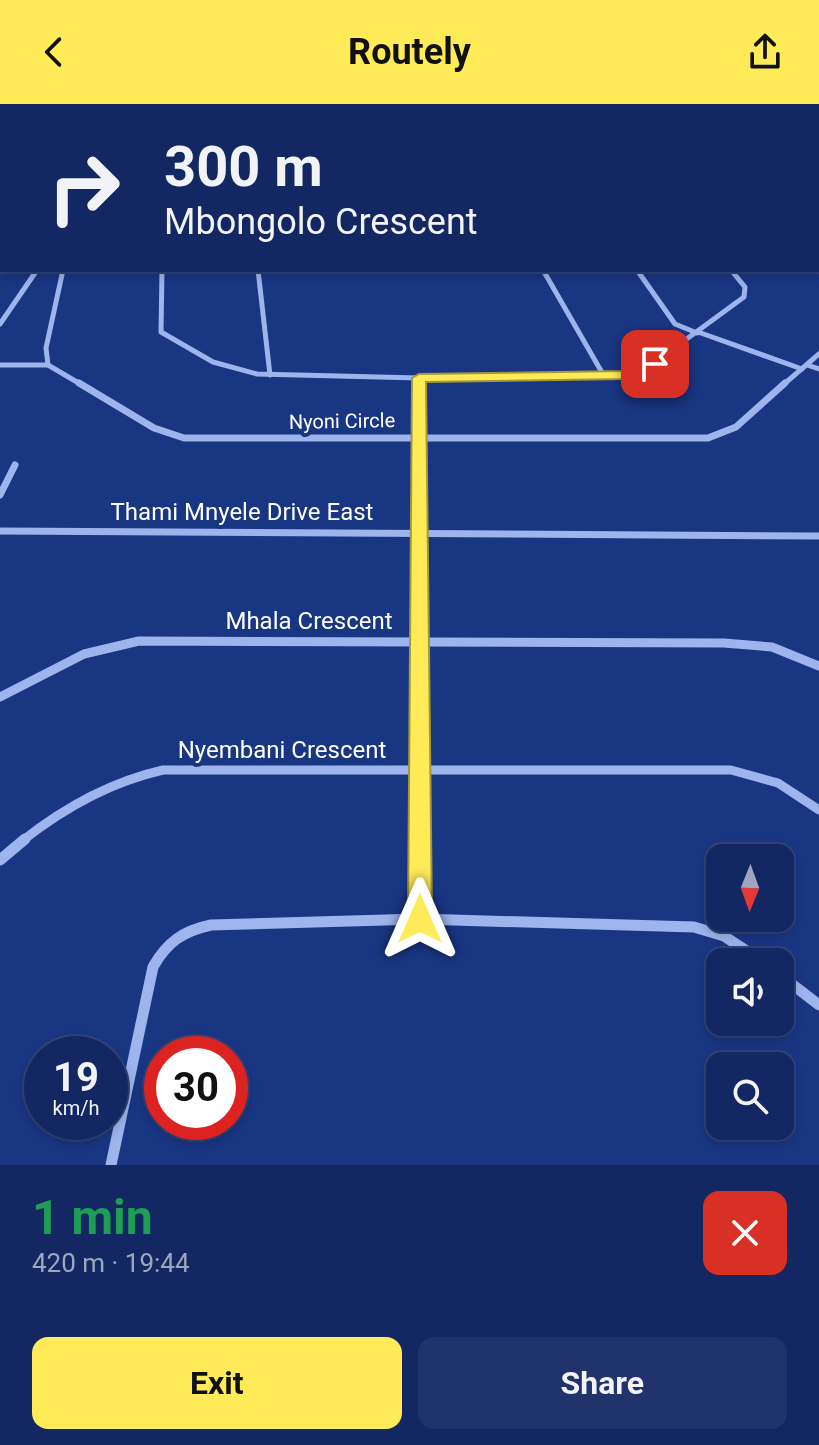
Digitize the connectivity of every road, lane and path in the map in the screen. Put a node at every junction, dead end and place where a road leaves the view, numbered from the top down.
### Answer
1 (728, 104) edge
2 (743, 104) edge
3 (36, 272) edge
4 (63, 272) edge
5 (162, 272) edge
6 (258, 272) edge
7 (544, 272) edge
8 (638, 272) edge
9 (733, 272) edge
10 (0, 324) edge
11 (681, 329) junction
12 (697, 333) junction
13 (682, 343) junction
14 (819, 354) edge
15 (0, 365) edge
16 (48, 365) junction
17 (804, 367) junction
18 (819, 369) edge
19 (270, 375) junction
20 (604, 376) junction
21 (419, 378) junction
22 (419, 436) junction
23 (15, 465) dead end
24 (0, 495) edge
25 (0, 531) edge
26 (418, 532) junction
27 (819, 536) edge
28 (419, 642) junction
29 (819, 666) edge
30 (0, 697) edge
31 (419, 770) junction
32 (819, 810) edge
33 (0, 860) edge
34 (420, 919) junction
35 (742, 948) edge
36 (794, 986) edge
37 (819, 1005) edge
38 (111, 1165) edge

1 - 2 street
3 - 10 street
4 - 16 street
5 - 19 street
6 - 19 street
7 - 20 street
8 - 11 street
9 - 12 street
11 - 12 street
11 - 13 street
12 - 13 street
12 - 17 street
13 - 20 street
14 - 17 street, Nyoni Circle
15 - 16 street
16 - 22 street, Nyoni Circle
17 - 18 street
17 - 22 street, Nyoni Circle
19 - 21 street
20 - 21 street
21 - 22 street
22 - 26 street
23 - 24 street
25 - 26 street, Thami Mnyele Drive East
26 - 27 street, Thami Mnyele Drive East
26 - 28 street
28 - 29 street, Mhala Crescent
28 - 30 street, Mhala Crescent
28 - 31 street
31 - 32 street, Nyembani Crescent
31 - 33 street, Nyembani Crescent
31 - 34 street
34 - 35 street
34 - 38 street
36 - 37 street

